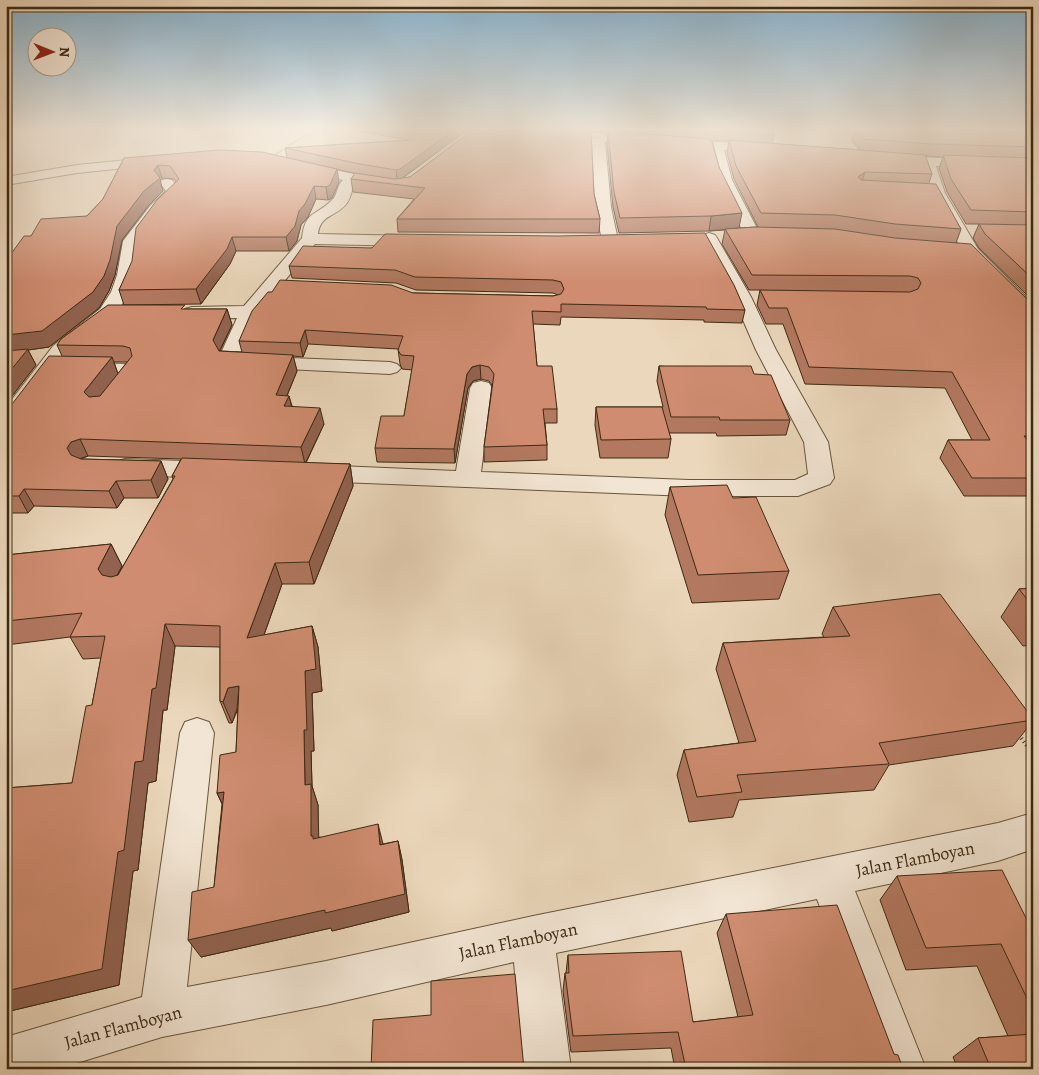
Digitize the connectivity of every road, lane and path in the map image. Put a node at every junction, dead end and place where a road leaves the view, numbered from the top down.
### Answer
1 (352, 180) edge
2 (365, 180) edge
3 (601, 180) edge
4 (725, 180) edge
5 (932, 180) edge
6 (167, 183) edge
7 (403, 186) edge
8 (959, 231) junction
9 (978, 231) edge
10 (630, 239) edge
11 (310, 240) junction
12 (592, 240) edge
13 (610, 240) junction
14 (430, 241) edge
15 (953, 250) edge
16 (971, 252) junction
17 (272, 285) junction
18 (291, 286) edge
19 (1024, 299) edge
20 (249, 312) junction
21 (175, 313) edge
22 (1033, 315) edge
23 (26, 358) edge
24 (61, 364) junction
25 (390, 368) dead end
26 (481, 388) dead end
27 (112, 394) edge
28 (6, 423) edge
29 (98, 466) edge
30 (242, 471) edge
31 (291, 473) edge
32 (467, 479) junction
33 (1016, 731) edge
34 (197, 734) dead end
35 (1033, 754) edge
36 (1033, 831) edge
37 (828, 877) junction
38 (533, 936) junction
39 (162, 1014) junction
40 (6, 1061) edge
41 (547, 1069) edge
42 (902, 1069) edge

1 - 11 street
2 - 7 street
3 - 13 street
4 - 32 street
5 - 8 street
6 - 24 street
8 - 9 street
8 - 16 street
10 - 13 street
11 - 14 street
11 - 17 street
12 - 13 street
15 - 16 street
16 - 19 street
17 - 18 street
17 - 20 street
19 - 22 street
20 - 21 street
20 - 25 street
23 - 24 street
24 - 27 lane
24 - 28 street
26 - 32 street
29 - 30 street
31 - 32 street
33 - 35 path
34 - 39 street
36 - 37 street, Jalan Flamboyan
37 - 38 street, Jalan Flamboyan
37 - 42 street
38 - 39 street, Jalan Flamboyan
38 - 41 street
39 - 40 street, Jalan Flamboyan

